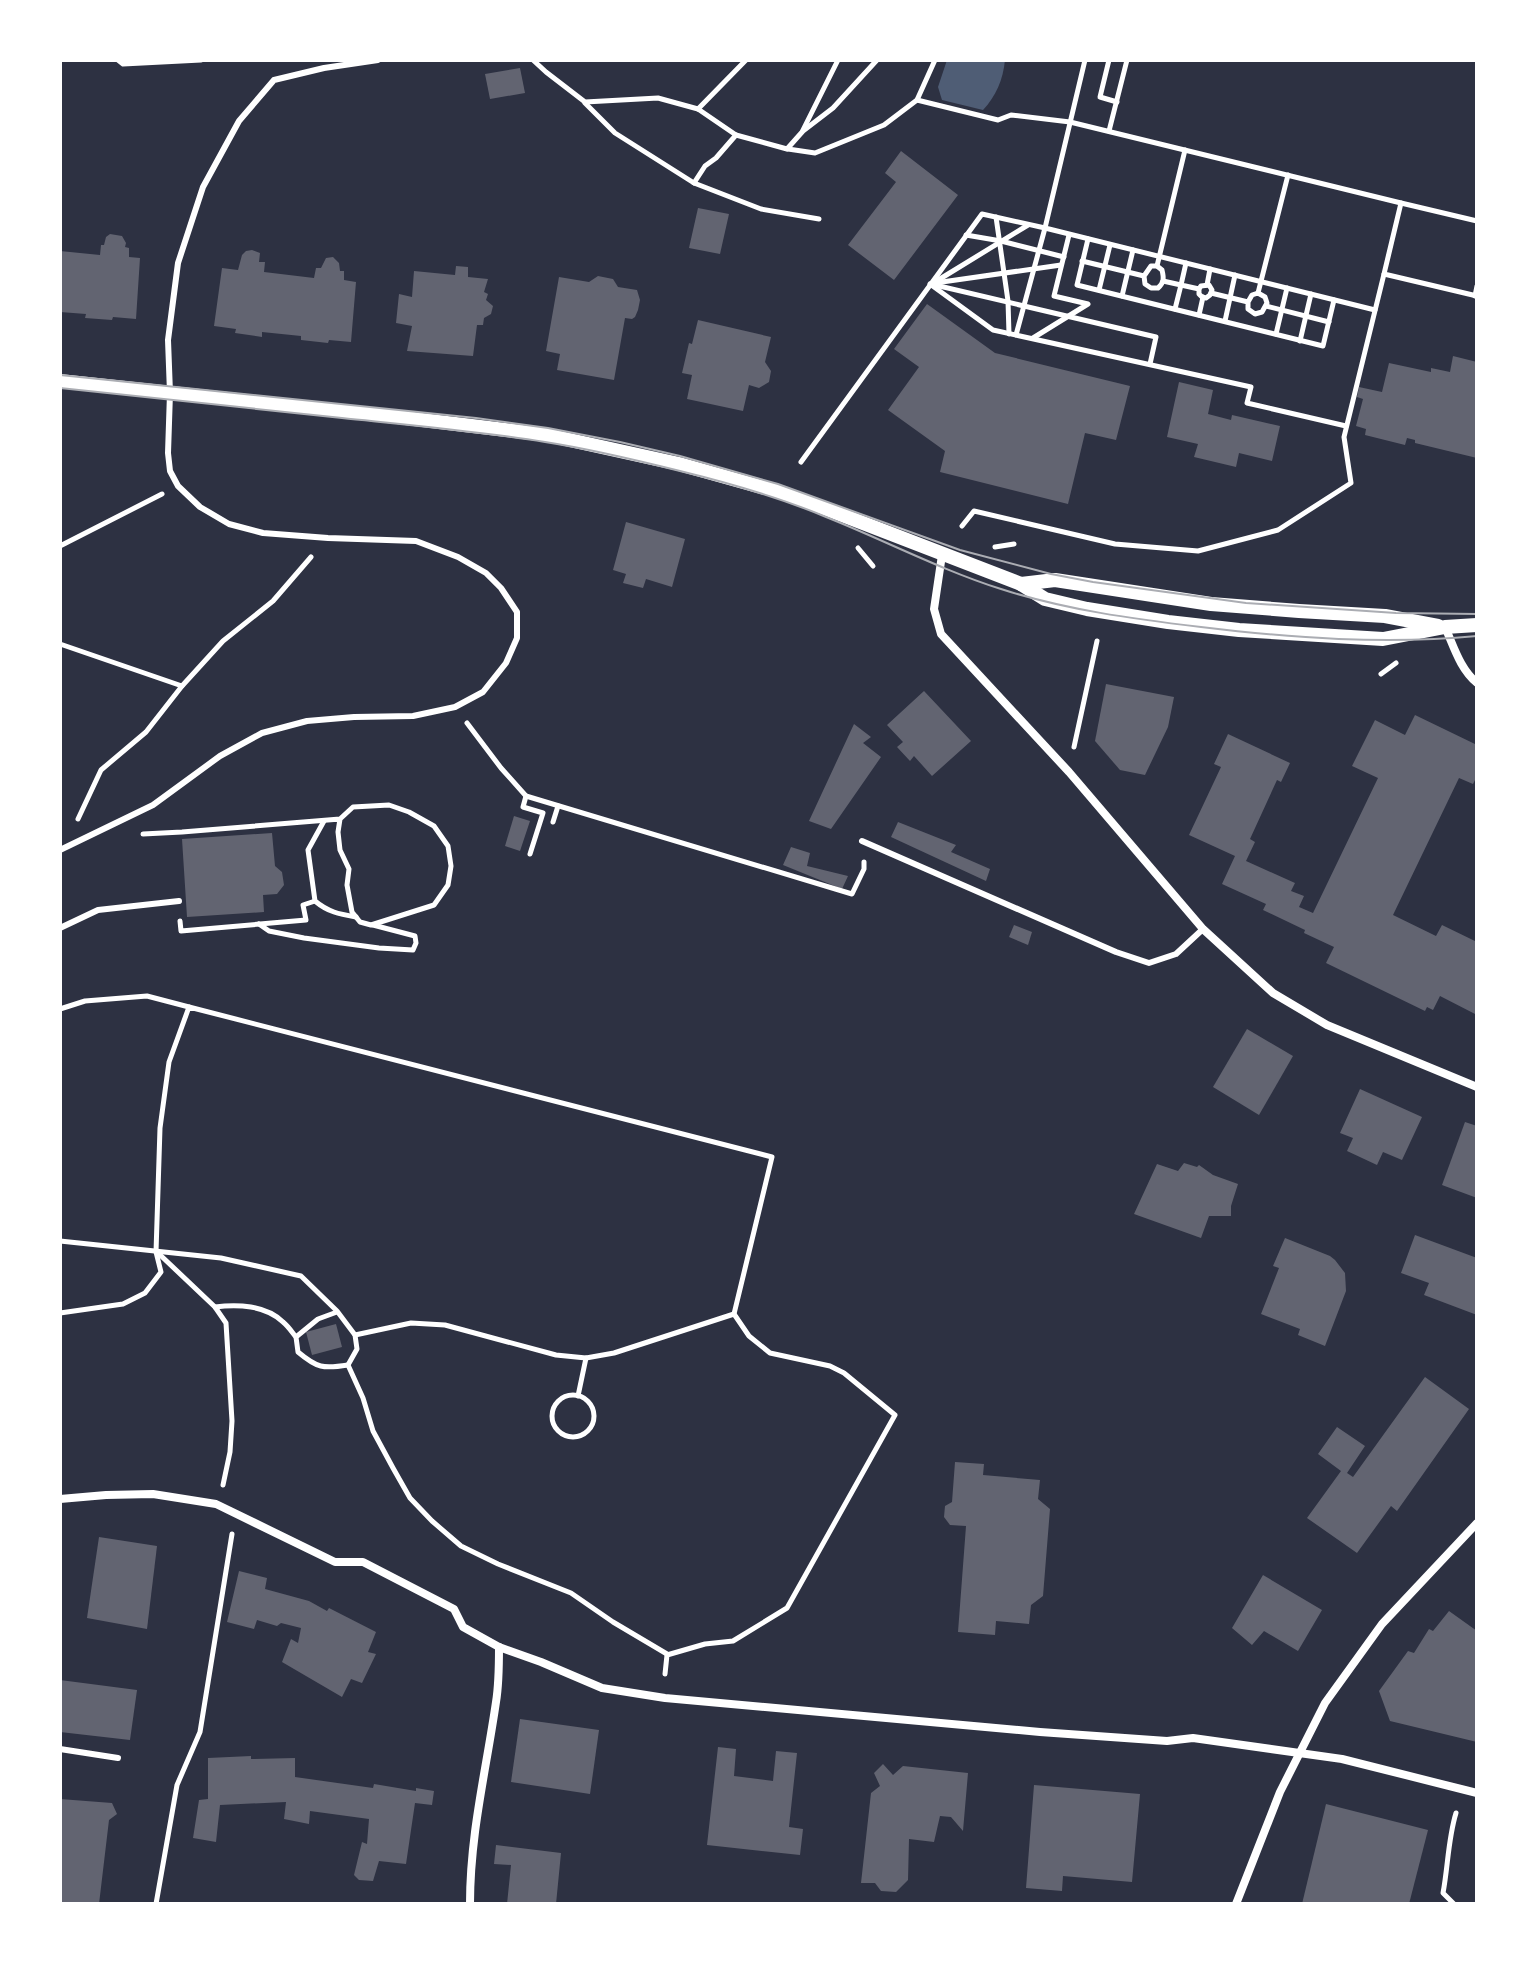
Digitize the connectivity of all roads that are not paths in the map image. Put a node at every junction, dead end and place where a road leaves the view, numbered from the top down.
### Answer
1 (378, 60) edge
2 (60, 381) edge
3 (170, 393) junction
4 (942, 555) junction
5 (1021, 584) junction
6 (1477, 625) edge
7 (1445, 627) junction
8 (1477, 683) edge
9 (862, 841) road end
10 (62, 849) edge
11 (179, 901) road end
12 (60, 928) edge
13 (1203, 929) junction
14 (1477, 1087) edge
15 (60, 1499) edge
16 (1477, 1523) edge
17 (499, 1647) junction
18 (60, 1749) edge
19 (1300, 1753) junction
20 (118, 1758) dead end
21 (1477, 1793) edge
22 (470, 1904) edge
23 (1236, 1904) edge

1 - 3 lane
2 - 3 street
3 - 4 street
3 - 10 lane
4 - 5 street
4 - 13 street
5 - 7 street
5 - 7 street
6 - 7 street
7 - 8 street
9 - 13 lane
11 - 12 lane
13 - 14 street
15 - 17 street
16 - 19 street
17 - 19 street
17 - 22 street
18 - 20 lane
19 - 21 street
19 - 23 street

